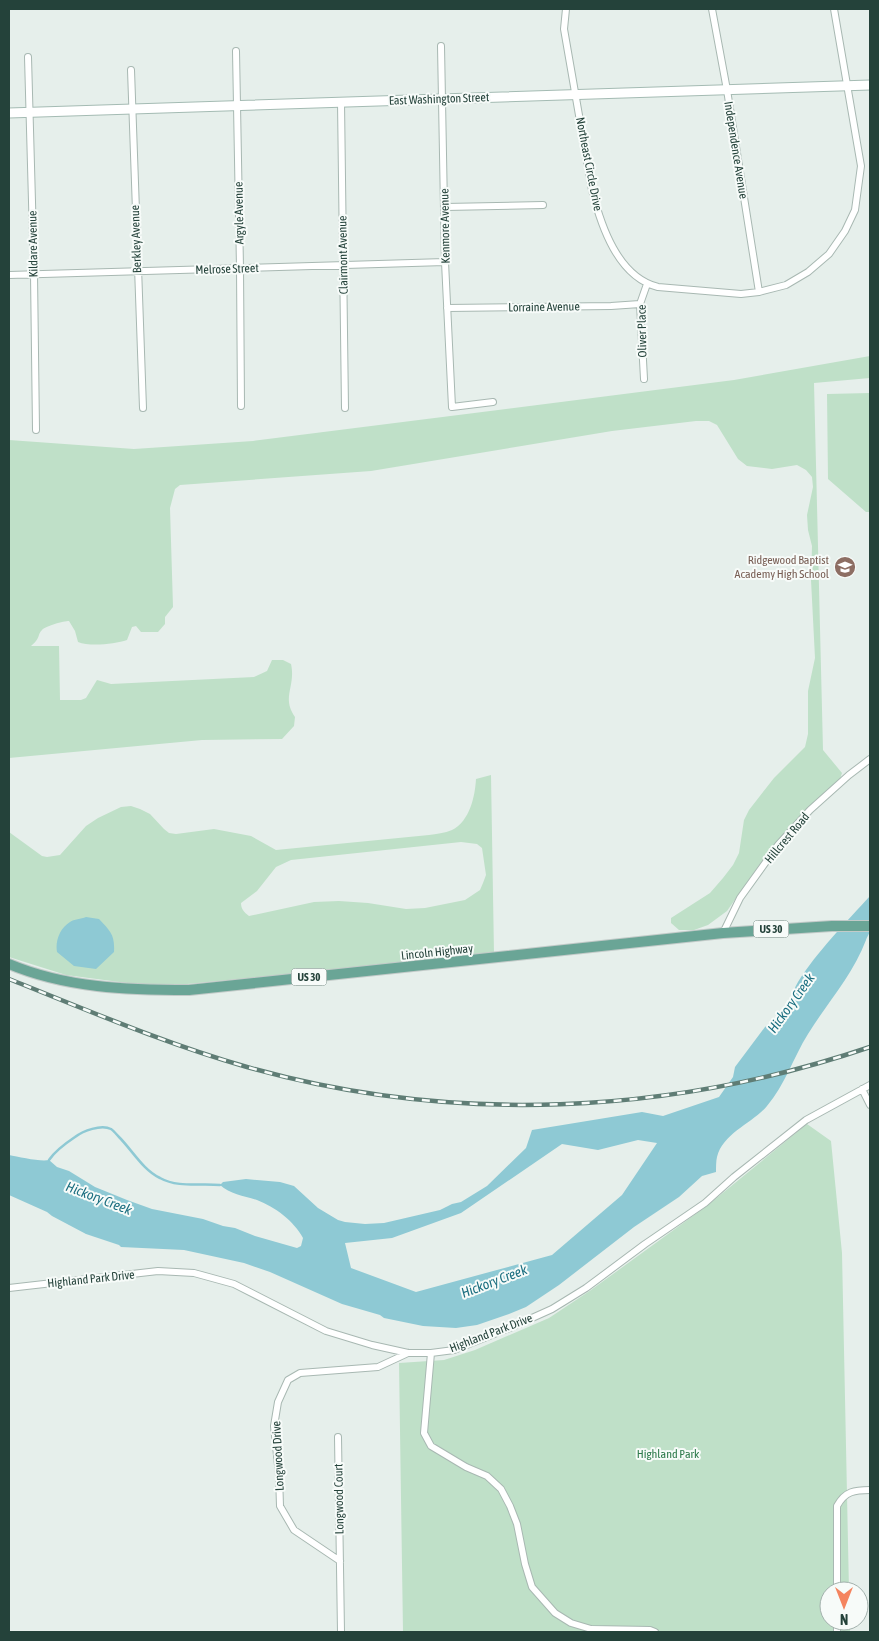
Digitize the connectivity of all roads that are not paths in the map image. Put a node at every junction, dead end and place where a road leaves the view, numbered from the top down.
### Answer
1 (566, 9) edge
2 (712, 9) edge
3 (834, 9) edge
4 (441, 46) dead end
5 (236, 50) dead end
6 (28, 57) dead end
7 (131, 70) dead end
8 (848, 86) junction
9 (870, 86) edge
10 (727, 90) junction
11 (576, 95) junction
12 (442, 99) junction
13 (341, 102) junction
14 (237, 106) junction
15 (133, 109) junction
16 (30, 112) junction
17 (9, 113) edge
18 (543, 205) dead end
19 (445, 207) junction
20 (445, 262) junction
21 (343, 265) junction
22 (240, 268) junction
23 (137, 272) junction
24 (9, 274) edge
25 (34, 274) junction
26 (647, 284) junction
27 (759, 292) junction
28 (640, 304) junction
29 (447, 308) junction
30 (644, 379) dead end
31 (493, 402) dead end
32 (241, 406) dead end
33 (142, 408) dead end
34 (345, 408) dead end
35 (36, 430) dead end
36 (870, 759) edge
37 (870, 926) edge
38 (723, 933) junction
39 (9, 964) edge
40 (870, 1085) edge
41 (862, 1089) junction
42 (870, 1106) edge
43 (9, 1288) edge
44 (408, 1354) junction
45 (431, 1354) junction
46 (338, 1437) dead end
47 (870, 1490) edge
48 (340, 1561) junction
49 (837, 1581) edge
50 (341, 1632) edge
51 (655, 1632) edge

1 - 11 street, Northeast Circle Drive
2 - 10 street, Independence Avenue
3 - 8 street
4 - 12 street, Kenmore Avenue
5 - 14 street, Argyle Avenue
6 - 16 street, Kildare Avenue
7 - 15 street, Berkley Avenue
8 - 9 street, East Washington Street
8 - 10 street, East Washington Street
8 - 27 street
10 - 11 street, East Washington Street
10 - 27 street, Independence Avenue
11 - 12 street, East Washington Street
11 - 26 street, Northeast Circle Drive
12 - 13 street, East Washington Street
12 - 19 street, Kenmore Avenue
13 - 14 street, East Washington Street
13 - 21 street, Clairmont Avenue
14 - 15 street, East Washington Street
14 - 22 street, Argyle Avenue
15 - 16 street, East Washington Street
15 - 23 street, Berkley Avenue
16 - 17 street, East Washington Street
16 - 25 street, Kildare Avenue
18 - 19 street
19 - 20 street, Kenmore Avenue
20 - 21 street, Melrose Street
20 - 29 street, Kenmore Avenue
21 - 22 street, Melrose Street
21 - 34 street, Clairmont Avenue
22 - 23 street, Melrose Street
22 - 32 street, Argyle Avenue
23 - 25 street, Melrose Street
23 - 33 street, Berkley Avenue
24 - 25 street, Melrose Street
25 - 35 street, Kildare Avenue
26 - 27 street
26 - 28 street, Oliver Place
28 - 29 street, Lorraine Avenue
28 - 30 street, Oliver Place
29 - 31 street, Kenmore Avenue
36 - 38 street, Hillcrest Road
37 - 38 main road, Lincoln Highway / US 30
38 - 39 main road, Lincoln Highway / US 30
40 - 41 street, Highland Park Drive
41 - 42 street
41 - 45 street, Highland Park Drive
43 - 44 street, Highland Park Drive
44 - 45 street, Highland Park Drive
44 - 48 street, Longwood Drive
45 - 51 street
46 - 48 street, Longwood Court
47 - 49 street
48 - 50 street

